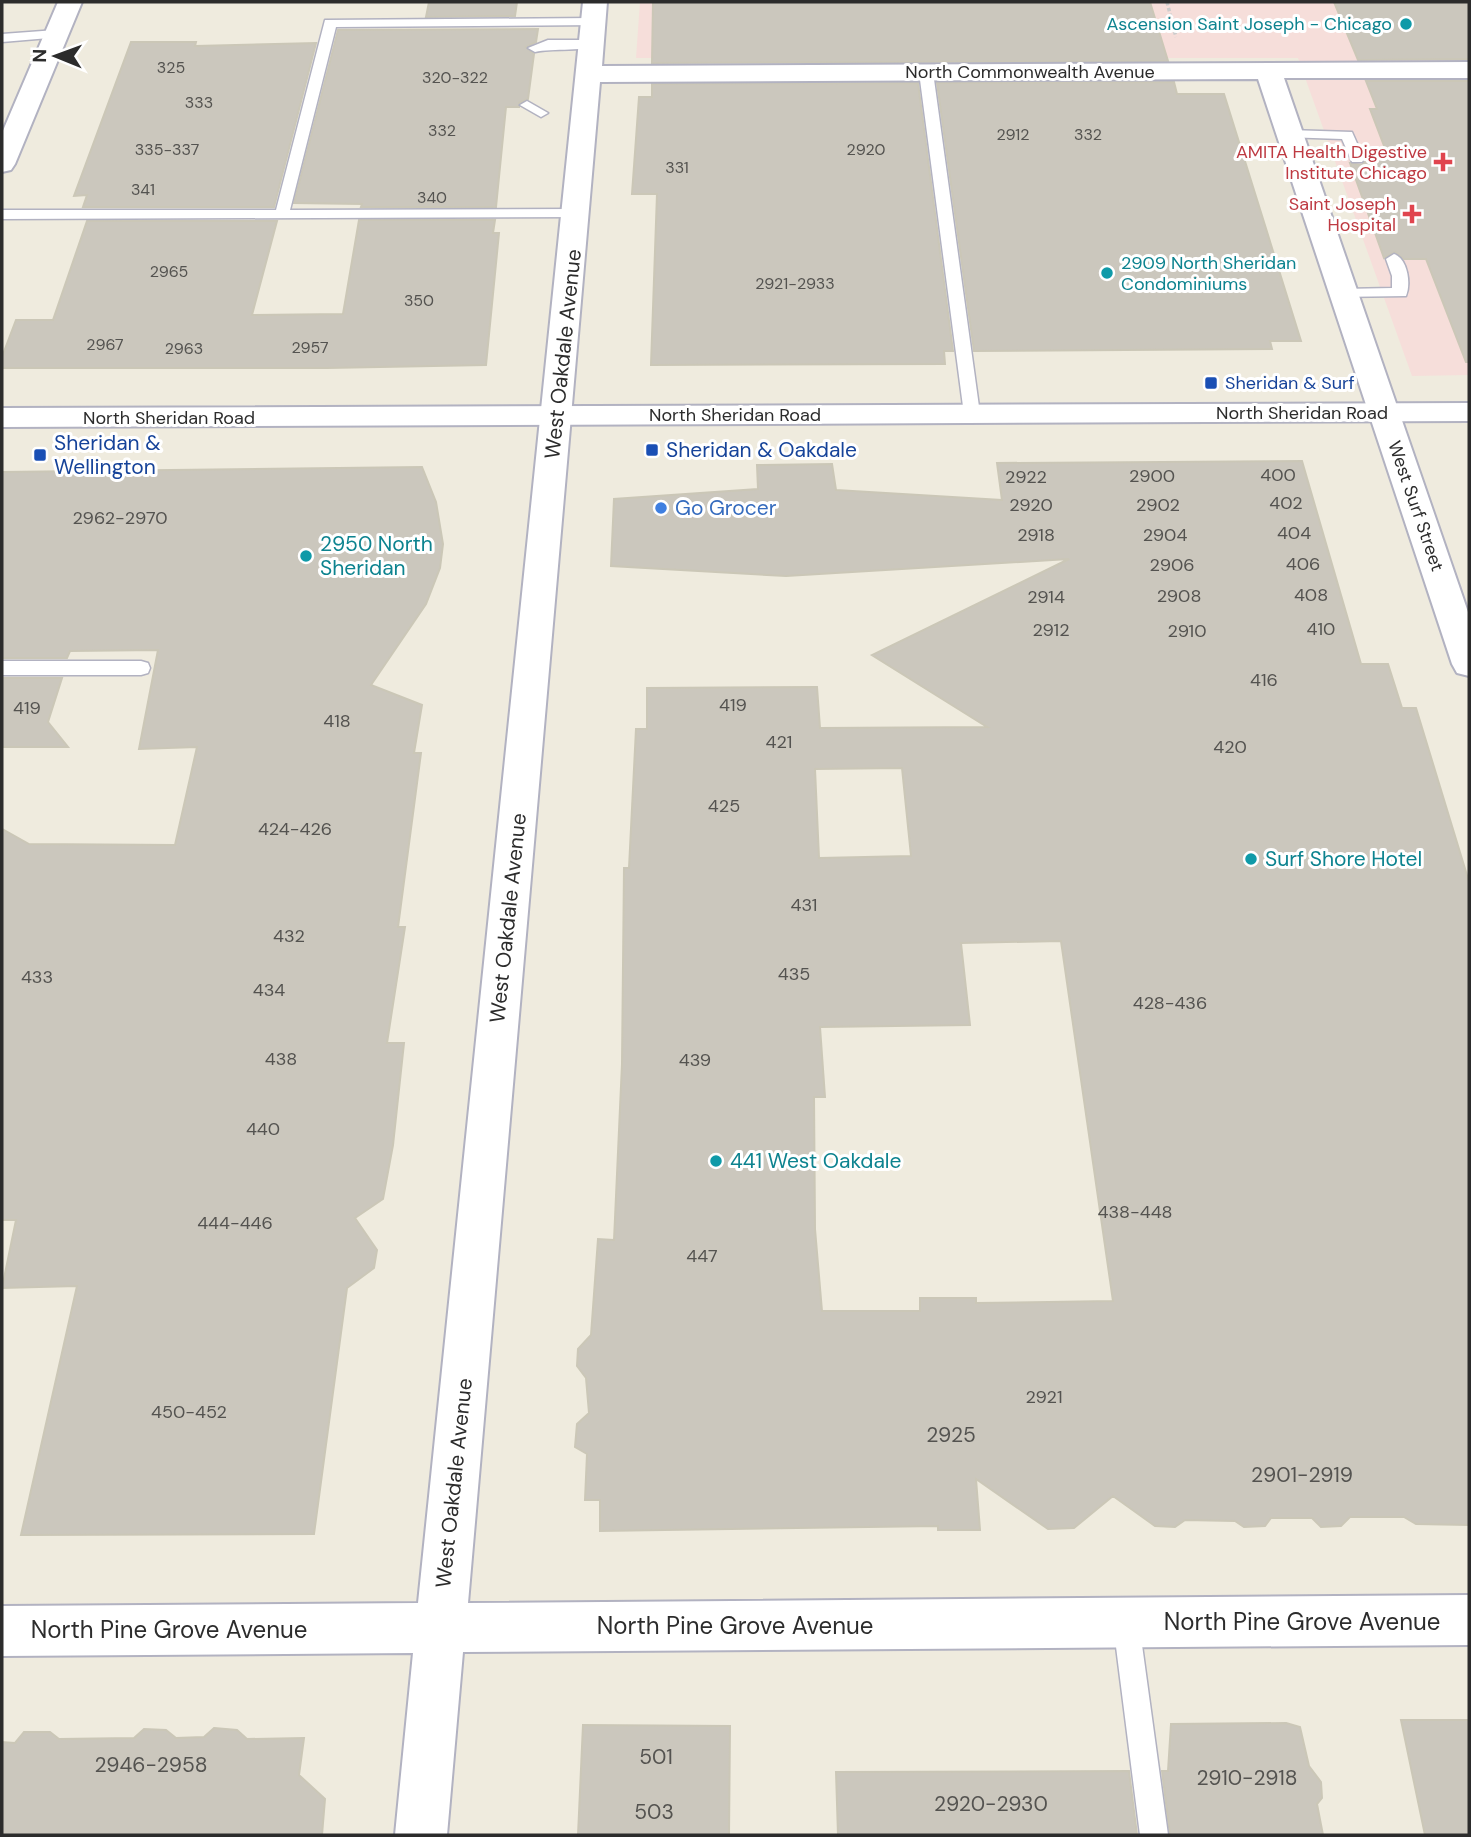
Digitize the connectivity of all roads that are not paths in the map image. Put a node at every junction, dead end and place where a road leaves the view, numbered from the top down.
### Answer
1 (70, 2) edge
2 (594, 23) edge
3 (56, 34) junction
4 (2, 38) edge
5 (535, 48) dead end
6 (1268, 70) junction
7 (1469, 70) edge
8 (926, 72) junction
9 (590, 74) junction
10 (527, 105) dead end
11 (541, 113) dead end
12 (1289, 134) junction
13 (1357, 159) dead end
14 (2, 164) edge
15 (282, 214) junction
16 (576, 214) junction
17 (2, 215) edge
18 (1394, 259) dead end
19 (1343, 294) junction
20 (1469, 412) edge
21 (1384, 413) junction
22 (972, 414) junction
23 (557, 416) junction
24 (2, 418) edge
25 (1469, 664) edge
26 (2, 668) edge
27 (141, 668) dead end
28 (1469, 1620) edge
29 (1126, 1623) junction
30 (439, 1629) junction
31 (2, 1631) edge
32 (421, 1835) edge
33 (1154, 1835) edge

1 - 3 street
2 - 5 lane
2 - 9 street, West Oakdale Avenue
2 - 15 lane
3 - 4 lane
3 - 14 street
6 - 7 street, North Commonwealth Avenue
6 - 8 street, North Commonwealth Avenue
6 - 12 street, West Surf Street
8 - 9 street, North Commonwealth Avenue
8 - 22 lane
9 - 16 street, West Oakdale Avenue
10 - 11 lane
12 - 13 lane
12 - 19 street, West Surf Street
15 - 16 lane
15 - 17 lane
16 - 23 street, West Oakdale Avenue
18 - 19 lane
19 - 21 street, West Surf Street
20 - 21 street, North Sheridan Road
21 - 22 street, North Sheridan Road
21 - 25 street, West Surf Street
22 - 23 street, North Sheridan Road
23 - 24 street, North Sheridan Road
23 - 30 street, West Oakdale Avenue
26 - 27 lane
28 - 29 street, North Pine Grove Avenue
29 - 30 street, North Pine Grove Avenue
29 - 33 lane
30 - 31 street, North Pine Grove Avenue
30 - 32 street, West Oakdale Avenue

